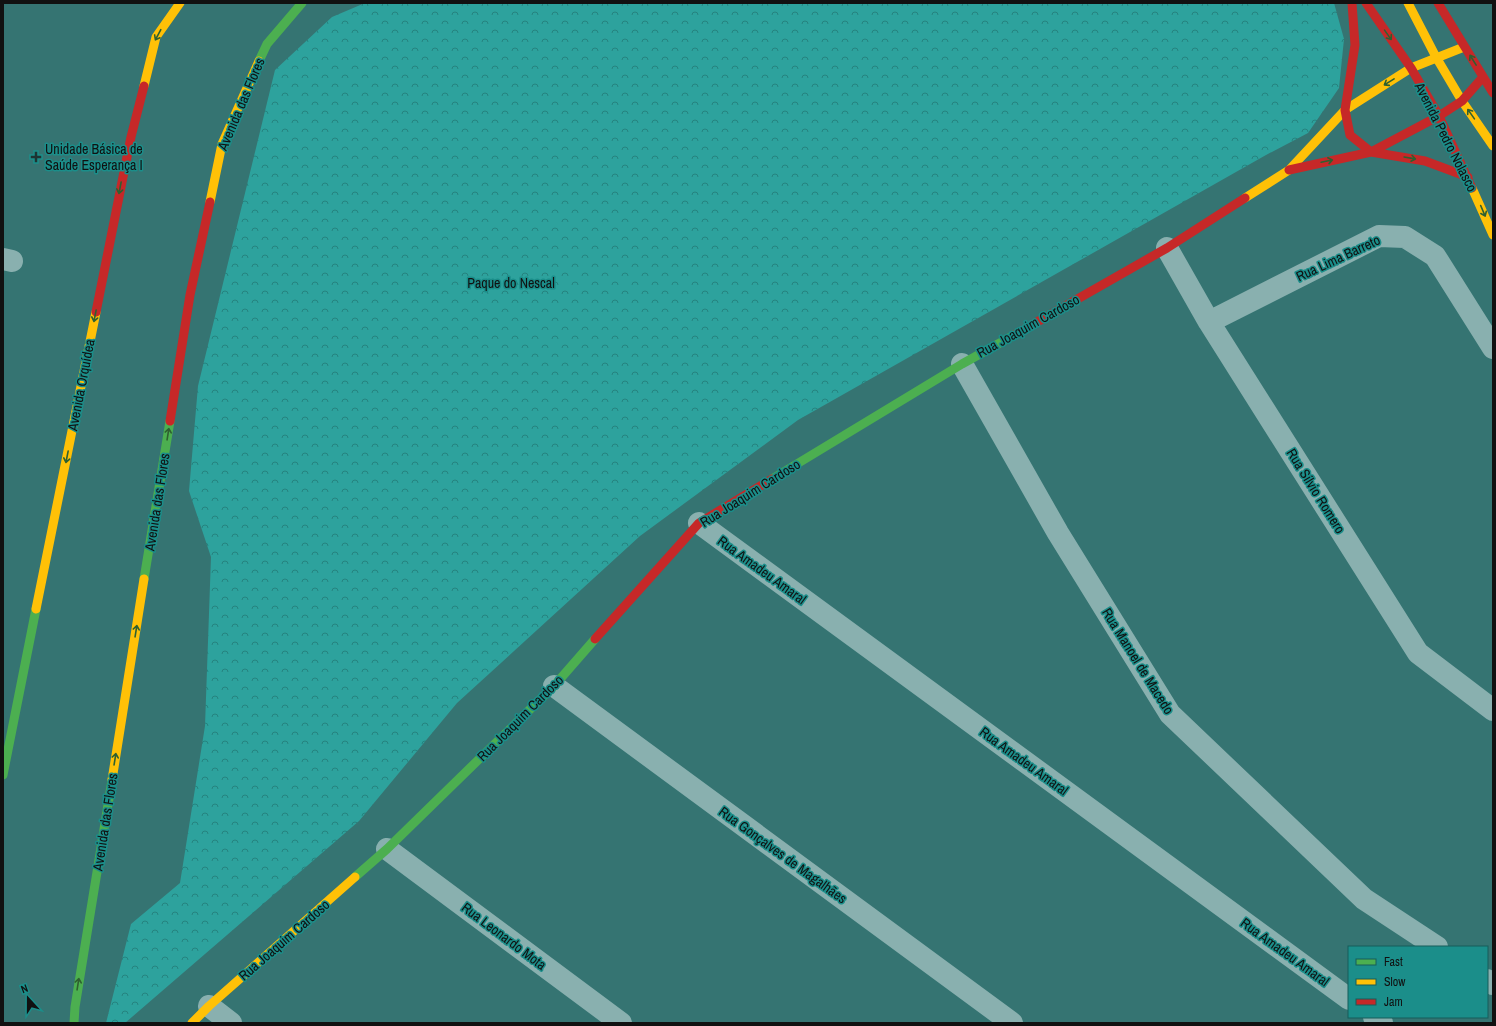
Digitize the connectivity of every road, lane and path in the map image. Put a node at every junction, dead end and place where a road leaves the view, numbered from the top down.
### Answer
1 (180, 3) edge
2 (302, 3) edge
3 (1352, 3) edge
4 (1366, 3) edge
5 (1408, 3) edge
6 (1438, 3) edge
7 (1464, 47) junction
8 (1436, 57) junction
9 (1411, 68) junction
10 (1483, 77) junction
11 (1493, 93) edge
12 (1462, 101) junction
13 (1344, 110) junction
14 (1439, 116) junction
15 (1493, 146) edge
16 (1371, 152) junction
17 (1289, 170) junction
18 (1468, 177) junction
19 (1493, 235) edge
20 (1167, 248) junction
21 (1209, 322) junction
22 (1493, 348) edge
23 (962, 364) junction
24 (698, 523) junction
25 (554, 686) junction
26 (1493, 710) edge
27 (3, 775) edge
28 (387, 849) junction
29 (1435, 946) edge
30 (1348, 998) edge
31 (209, 1006) junction
32 (75, 1007) junction
33 (65, 1018) dead end
34 (74, 1023) edge
35 (192, 1023) edge
36 (231, 1023) edge
37 (621, 1023) edge
38 (1012, 1023) edge

1 -> 27 street, Avenida Orquídea
32 -> 2 street, Avenida das Flores
3 - 13 street
4 -> 9 street, Avenida Pedro Nolasco
5 - 8 street, Avenida Pedro Nolasco
6 - 7 street
7 - 8 street
10 -> 7 street
8 - 9 street
8 - 12 street, Avenida Pedro Nolasco
9 -> 13 street
9 - 14 street, Avenida Pedro Nolasco
10 - 11 street
10 - 12 street
12 - 14 street
15 -> 12 street, Avenida Pedro Nolasco
13 - 16 street
13 - 17 street
14 - 16 street
14 - 18 street, Avenida Pedro Nolasco
17 -> 16 street
16 -> 18 street
17 - 20 street, Rua Joaquim Cardoso
18 -> 19 street, Avenida Pedro Nolasco
20 - 21 street, Rua Sílvio Romero
20 - 23 street, Rua Joaquim Cardoso
21 - 22 street, Rua Lima Barreto
21 - 26 street, Rua Sílvio Romero
23 - 24 street, Rua Joaquim Cardoso
23 - 29 street, Rua Manoel de Macedo
24 - 25 street, Rua Joaquim Cardoso
24 - 30 street, Rua Amadeu Amaral
25 - 28 street, Rua Joaquim Cardoso
25 - 38 street, Rua Gonçalves de Magalhães
28 - 31 street, Rua Joaquim Cardoso
28 - 37 street, Rua Leonardo Mota
31 - 35 street, Rua Joaquim Cardoso
31 - 36 street
32 - 33 street
32 - 34 street, Avenida das Flores

